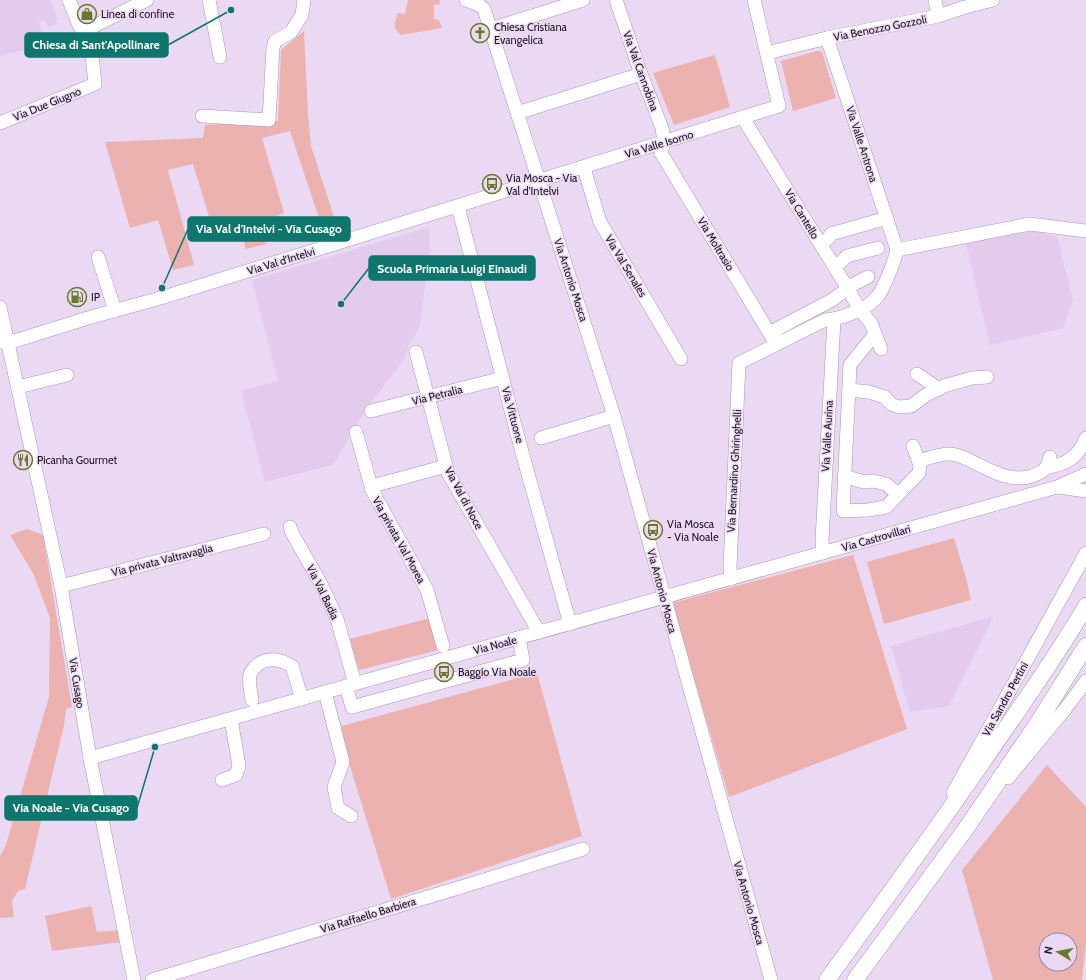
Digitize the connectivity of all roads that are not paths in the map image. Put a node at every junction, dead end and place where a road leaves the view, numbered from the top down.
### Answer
1 (69, 0) edge
2 (147, 0) edge
3 (209, 0) edge
4 (304, 0) edge
5 (466, 0) edge
6 (583, 0) edge
7 (616, 0) edge
8 (754, 0) edge
9 (935, 0) edge
10 (993, 0) edge
11 (938, 16) junction
12 (490, 29) junction
13 (85, 33) junction
14 (827, 38) junction
15 (767, 53) junction
16 (220, 57) dead end
17 (641, 74) junction
18 (517, 113) junction
19 (202, 116) dead end
20 (744, 118) junction
21 (0, 123) edge
22 (664, 142) junction
23 (584, 168) junction
24 (539, 182) junction
25 (458, 207) junction
26 (886, 218) junction
27 (1086, 231) edge
28 (824, 241) junction
29 (878, 248) dead end
30 (897, 250) junction
31 (98, 257) dead end
32 (841, 262) junction
33 (868, 277) dead end
34 (851, 286) junction
35 (0, 307) edge
36 (115, 310) junction
37 (860, 310) junction
38 (834, 320) junction
39 (875, 334) junction
40 (776, 338) junction
41 (3, 345) edge
42 (881, 349) dead end
43 (416, 352) dead end
44 (681, 358) dead end
45 (917, 374) dead end
46 (66, 375) dead end
47 (987, 377) dead end
48 (503, 378) junction
49 (18, 387) junction
50 (939, 389) junction
51 (849, 390) junction
52 (428, 398) junction
53 (371, 411) dead end
54 (614, 416) junction
55 (356, 432) dead end
56 (541, 438) dead end
57 (1086, 438) edge
58 (913, 446) dead end
59 (919, 461) junction
60 (446, 466) junction
61 (1086, 474) edge
62 (844, 476) junction
63 (1057, 487) junction
64 (1086, 487) edge
65 (372, 490) junction
66 (1086, 491) edge
67 (898, 494) junction
68 (290, 527) dead end
69 (264, 534) dead end
70 (823, 553) junction
71 (1086, 553) edge
72 (731, 579) junction
73 (61, 586) junction
74 (665, 598) junction
75 (1086, 606) edge
76 (570, 624) junction
77 (539, 632) junction
78 (519, 638) junction
79 (443, 646) dead end
80 (1086, 646) edge
81 (1086, 681) edge
82 (350, 685) junction
83 (325, 692) junction
84 (302, 699) junction
85 (252, 700) dead end
86 (231, 719) junction
87 (90, 758) junction
88 (222, 780) dead end
89 (351, 816) dead end
90 (965, 830) junction
91 (925, 845) junction
92 (583, 849) dead end
93 (134, 980) edge
94 (152, 980) edge
95 (771, 980) edge
96 (827, 980) edge
97 (855, 980) edge

1 - 13 street
2 - 13 street
3 - 16 street
4 - 19 street
5 - 12 street, Via Antonio Mosca
6 - 12 street
7 - 17 street, Via Val Cannobina
8 - 15 street
9 - 11 street
10 - 11 street, Via Benozzo Gozzoli
11 - 14 street, Via Benozzo Gozzoli
12 - 18 street, Via Antonio Mosca
13 - 21 street, Via Due Giugno
14 - 15 street, Via Benozzo Gozzoli
14 - 26 street, Via Valle Antrona
15 - 20 street, Via Valle Isorno
17 - 18 street
17 - 22 street, Via Val Cannobina
18 - 24 street, Via Antonio Mosca
20 - 22 street, Via Valle Isorno
20 - 28 street, Via Cantello
22 - 23 street, Via Valle Isorno
22 - 40 street, Via Moltrasio
23 - 24 street, Via Valle Isorno
23 - 44 street, Via Val Senales
24 - 25 street, Via Val d'Intelvi
24 - 54 street, Via Antonio Mosca
25 - 36 street, Via Val d'Intelvi
25 - 48 street, Via Vittuone
26 - 28 street
26 - 30 street, Via Valle Antrona
27 - 30 street
28 - 32 street
28 - 34 street, Via Cantello
29 - 32 street
30 - 37 street
31 - 36 street
32 - 34 street
33 - 34 street
34 - 37 street, Via Cantello
34 - 40 street
35 - 41 street, Via Cusago
36 - 41 street, Via Val d'Intelvi
37 - 38 street
37 - 39 street, Via Cantello
38 - 40 street
38 - 70 street, Via Valle Aurina
39 - 42 street, Via Cantello
39 - 51 street
40 - 72 street, Via Bernardino Ghiringhelli
41 - 49 street, Via Cusago
43 - 52 street, Via Val di Noce
45 - 50 street
46 - 49 street
47 - 50 street
48 - 52 street, Via Petralia
48 - 76 street, Via Vittuone
49 - 73 street, Via Cusago
50 - 51 street
51 - 62 street
52 - 53 street, Via Petralia
52 - 60 street, Via Val di Noce
54 - 56 street, Via Vittuone
54 - 74 street, Via Antonio Mosca
55 - 65 street, Via privata Val Morea
57 - 59 street
58 - 59 street
59 - 67 street
60 - 65 street
60 - 77 street, Via Val di Noce
61 - 63 street, Via Castrovillari
62 - 67 street
62 - 67 street
63 - 64 street
63 - 66 street
63 - 70 street, Via Castrovillari
65 - 79 street, Via privata Val Morea
68 - 82 street, Via Val Badia
69 - 73 street, Via privata Valtravaglia
70 - 72 street, Via Castrovillari
71 - 91 street, Via Sandro Pertini
72 - 74 street, Via Castrovillari
73 - 87 street, Via Cusago
74 - 76 street, Via Noale
74 - 95 street, Via Antonio Mosca
75 - 91 main road, Via Sandro Pertini
76 - 77 street, Via Noale
77 - 78 street, Via Noale
78 - 82 street, Via Noale
78 - 82 street, Via Val Badia
80 - 90 main road
81 - 90 street
82 - 83 street, Via Noale
83 - 84 street, Via Noale
83 - 89 street
84 - 85 street
84 - 86 street, Via Noale
86 - 87 street, Via Noale
86 - 88 street
87 - 93 street, Via Cusago
90 - 97 main road
91 - 96 main road, Via Sandro Pertini
92 - 94 street, Via Raffaello Barbiera

